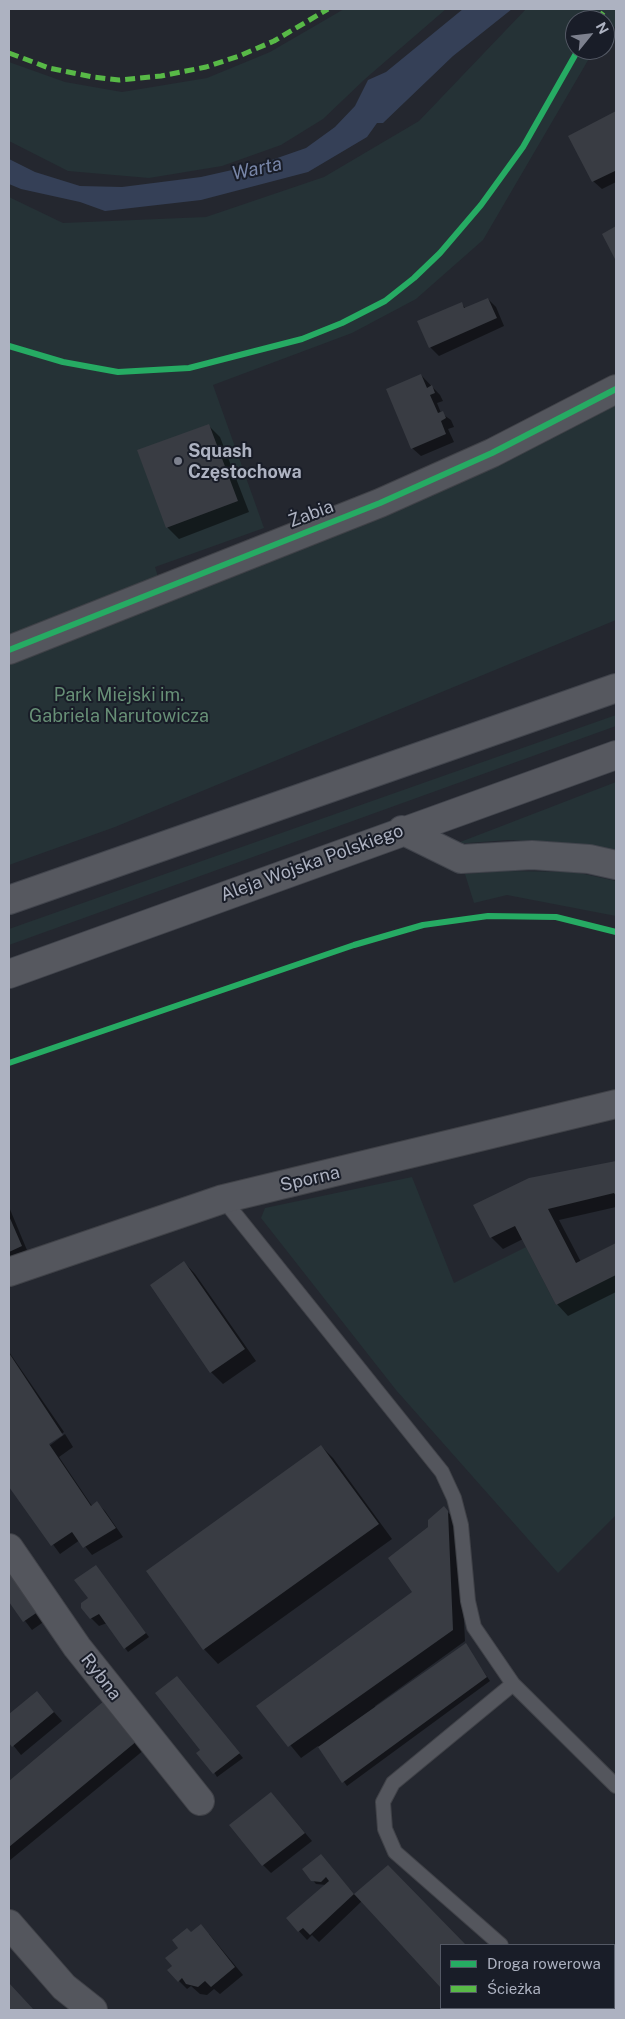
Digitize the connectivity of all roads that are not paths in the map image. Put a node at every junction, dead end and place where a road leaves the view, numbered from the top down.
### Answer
1 (616, 389) edge
2 (9, 650) edge
3 (616, 688) edge
4 (616, 754) edge
5 (402, 830) junction
6 (616, 865) edge
7 (9, 900) edge
8 (9, 974) edge
9 (616, 1104) edge
10 (223, 1199) junction
11 (9, 1272) edge
12 (9, 1548) edge
13 (513, 1684) junction
14 (616, 1786) edge
15 (200, 1801) dead end
16 (9, 1924) edge
17 (500, 1944) edge
18 (93, 2010) edge

1 - 2 street, Żabia
3 - 7 main road
4 - 5 main road, Aleja Wojska Polskiego
5 - 6 main road
5 - 8 main road, Aleja Wojska Polskiego
9 - 10 street, Sporna
10 - 11 street, Sporna
10 - 13 lane
12 - 15 street, Rybna
13 - 14 lane
13 - 17 lane
16 - 18 street

